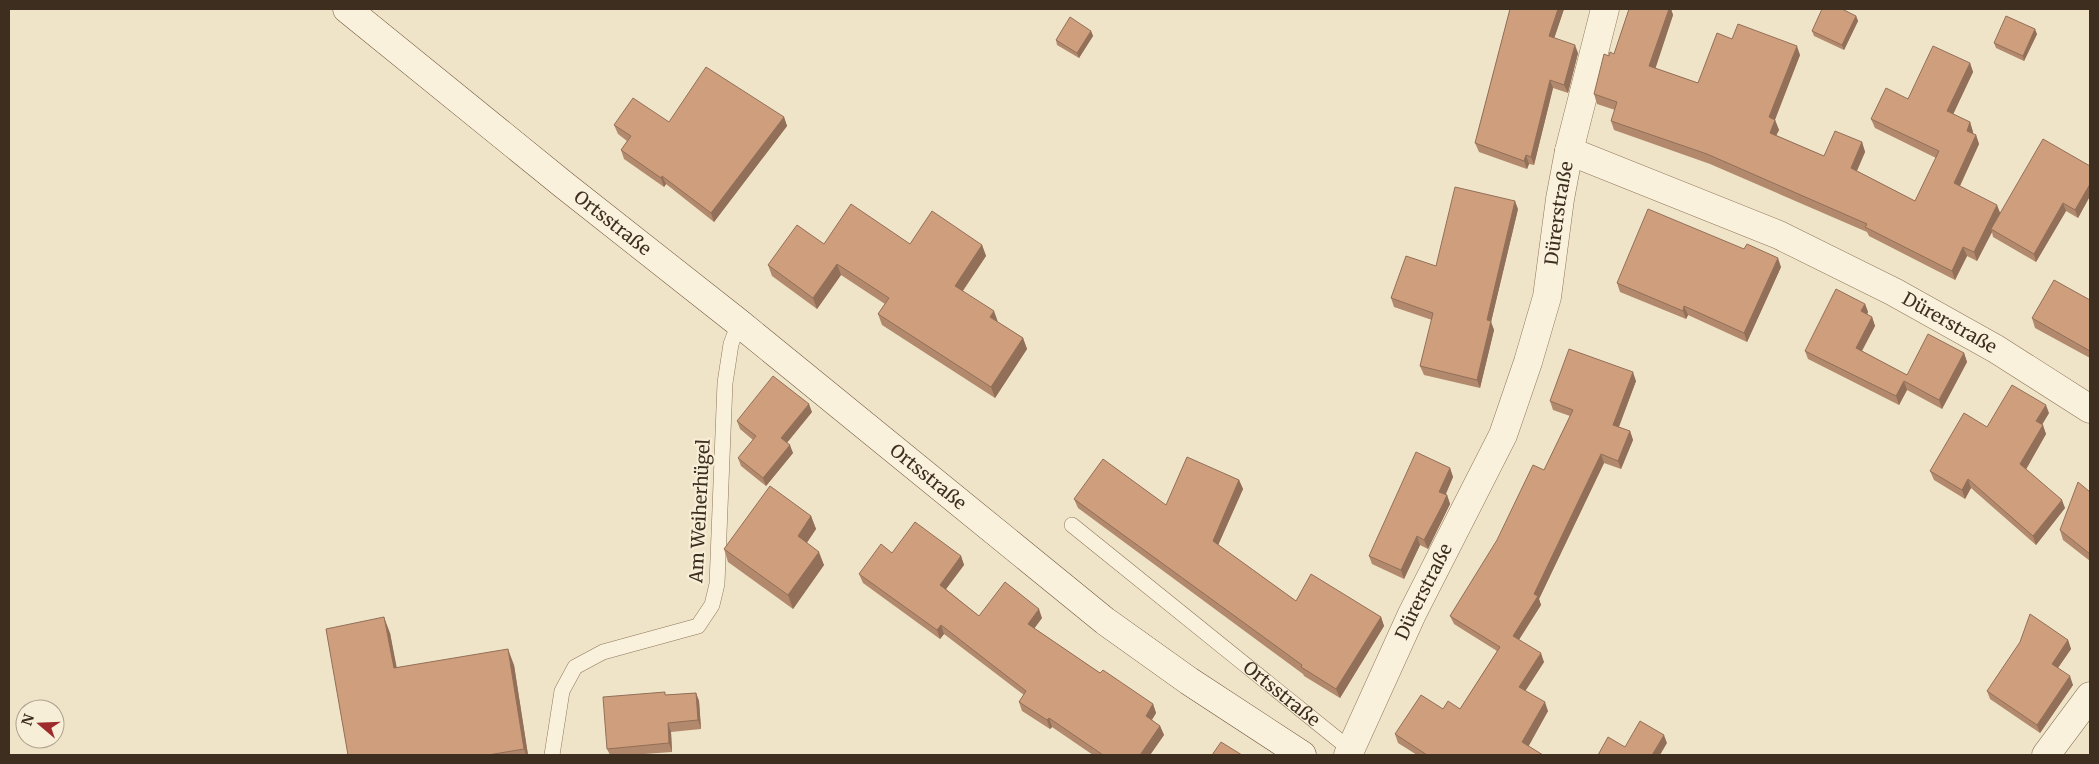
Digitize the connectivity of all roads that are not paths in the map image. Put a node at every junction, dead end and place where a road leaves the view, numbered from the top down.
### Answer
1 (347, 9) edge
2 (1606, 9) edge
3 (1569, 151) junction
4 (739, 323) junction
5 (2090, 409) edge
6 (1072, 525) dead end
7 (2090, 696) edge
8 (1350, 753) edge
9 (552, 755) edge
10 (1302, 755) edge
11 (2046, 755) edge

1 - 4 street, Ortsstraße
2 - 3 street
3 - 5 street, Dürerstraße
3 - 8 street, Dürerstraße
4 - 9 lane, Am Weiherhügel
4 - 10 street, Ortsstraße
6 - 8 lane, Ortsstraße
7 - 11 street

